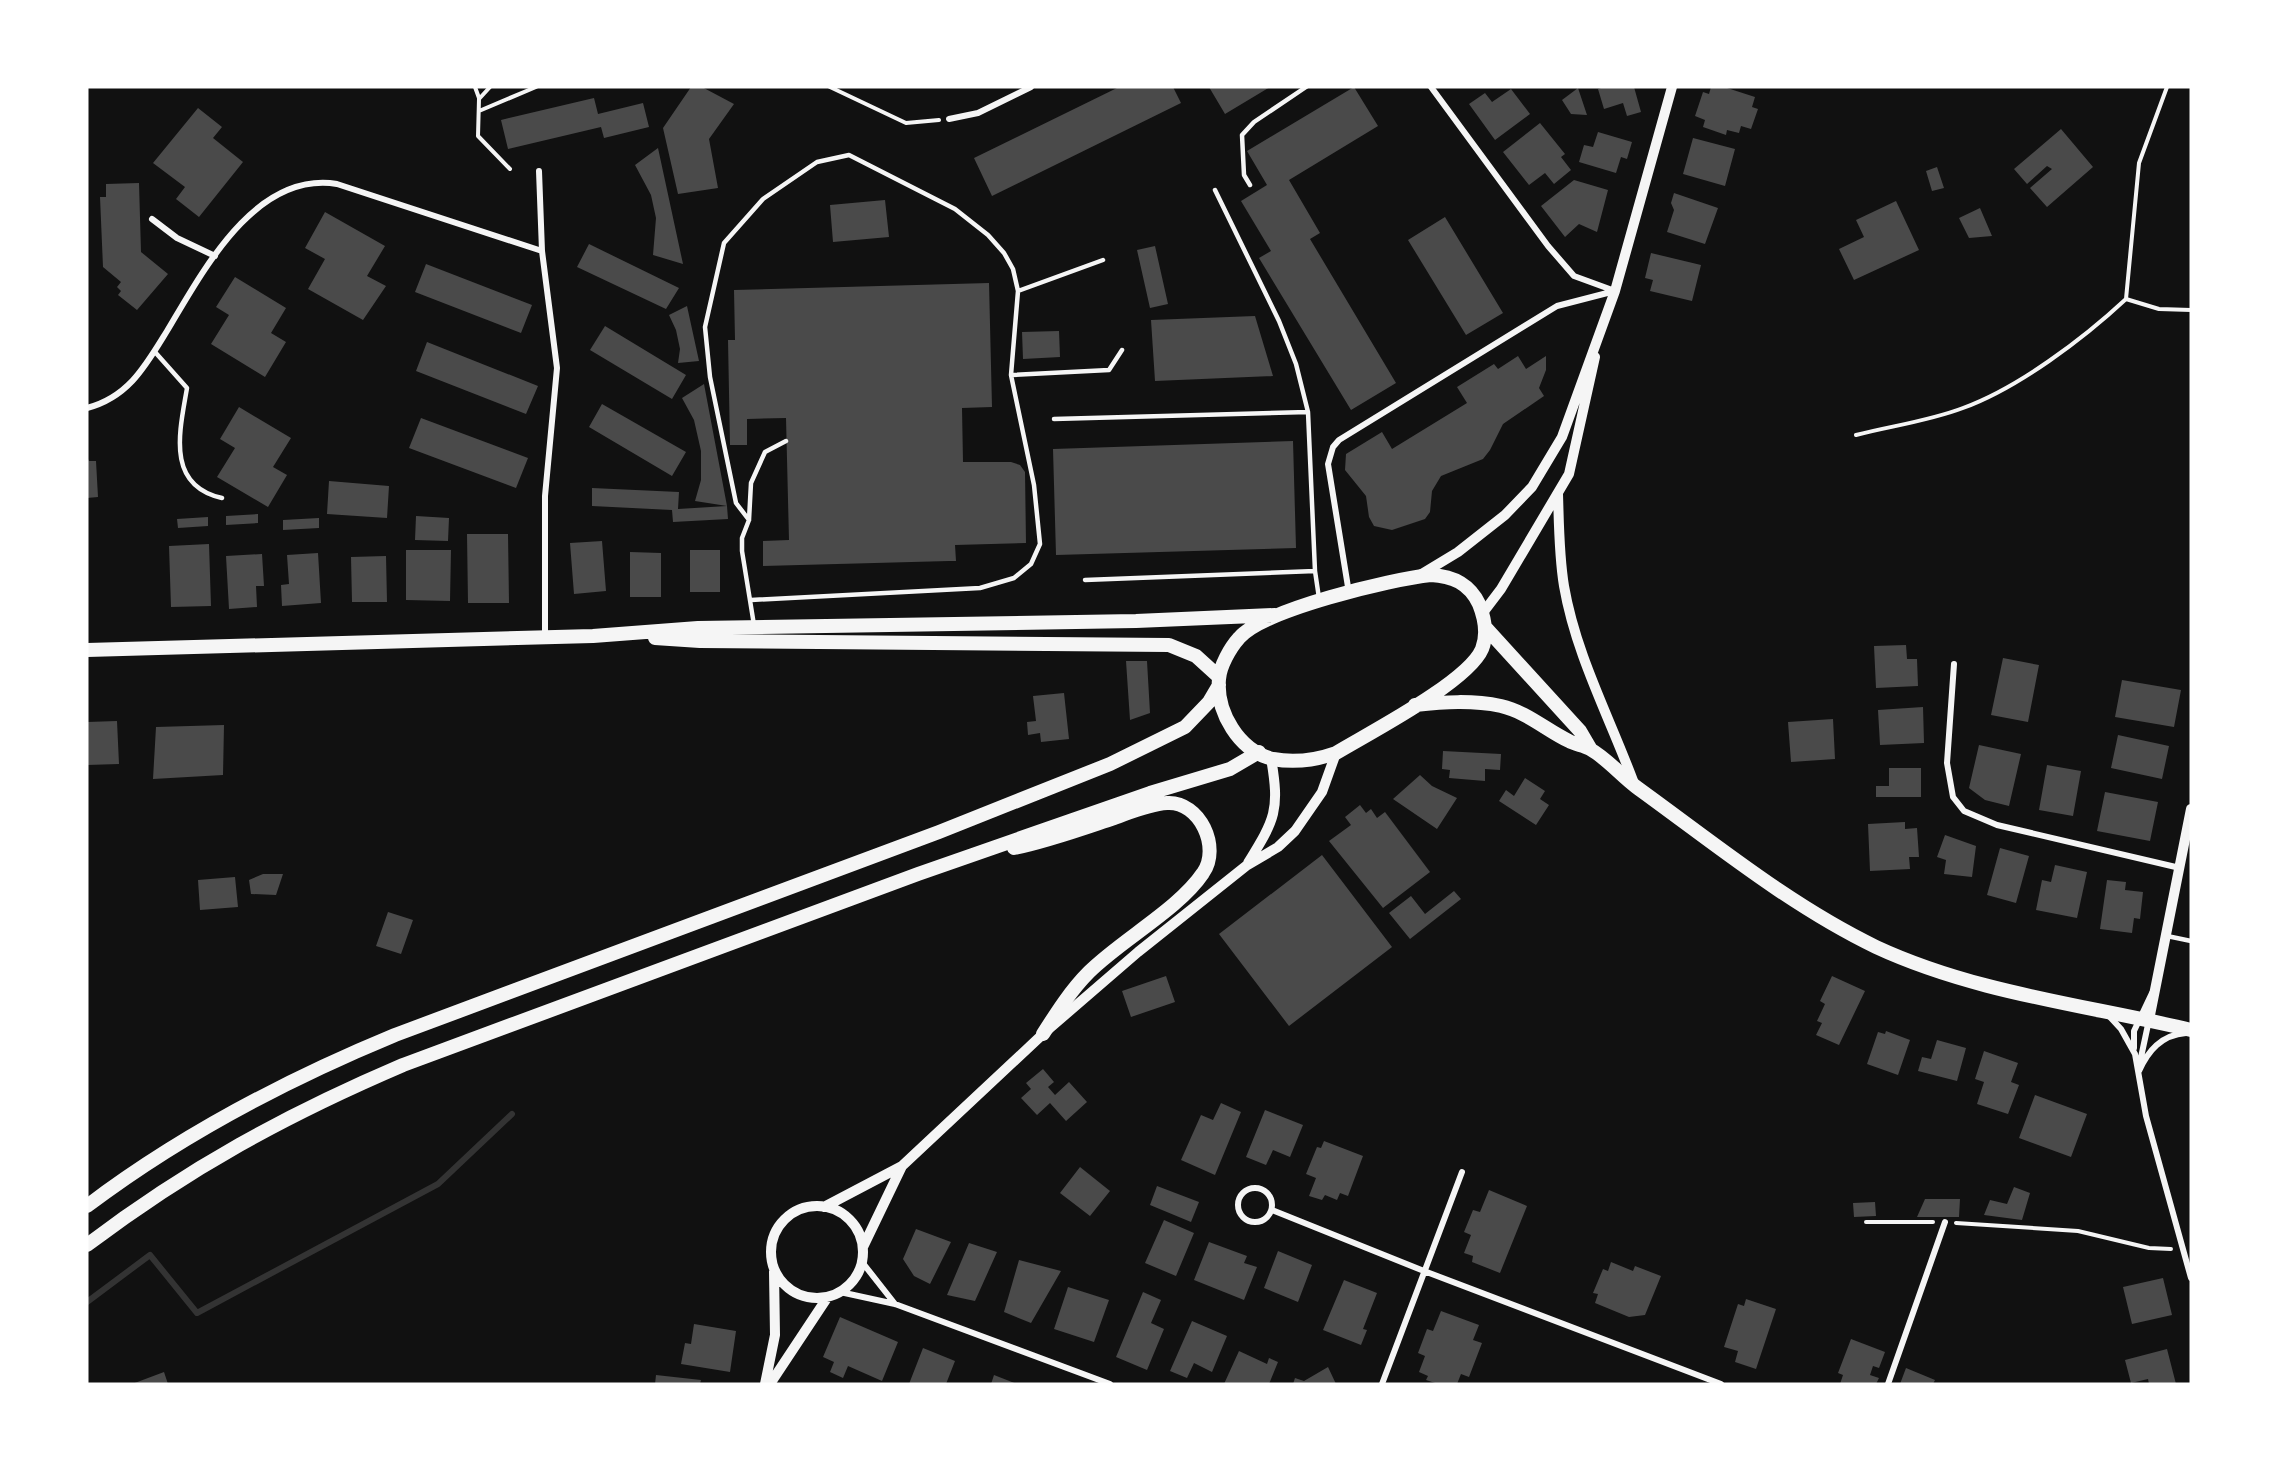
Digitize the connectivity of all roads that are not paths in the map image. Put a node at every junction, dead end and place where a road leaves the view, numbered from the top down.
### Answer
1 (1030, 87) edge
2 (1306, 87) edge
3 (1431, 87) edge
4 (1672, 87) edge
5 (949, 119) road end
6 (539, 171) dead end
7 (1250, 185) dead end
8 (1215, 190) dead end
9 (152, 219) dead end
10 (542, 251) junction
11 (215, 256) junction
12 (1103, 260) dead end
13 (1018, 291) junction
14 (1615, 291) junction
15 (1602, 321) junction
16 (1122, 351) dead end
17 (155, 352) junction
18 (1011, 375) junction
19 (87, 408) edge
20 (1308, 412) junction
21 (1054, 419) dead end
22 (786, 441) dead end
23 (1558, 494) junction
24 (222, 498) dead end
25 (749, 520) junction
26 (1315, 570) junction
27 (1418, 576) junction
28 (1085, 580) dead end
29 (1349, 594) junction
30 (751, 600) junction
31 (1320, 602) junction
32 (1482, 614) junction
33 (1275, 615) junction
34 (754, 627) junction
35 (1486, 628) junction
36 (593, 636) junction
37 (545, 637) junction
38 (87, 650) edge
39 (1954, 664) dead end
40 (1219, 681) junction
41 (1415, 705) junction
42 (1590, 748) junction
43 (1336, 753) junction
44 (1265, 755) junction
45 (1635, 786) junction
46 (2191, 808) edge
47 (964, 858) junction
48 (1246, 866) junction
49 (2180, 868) junction
50 (2166, 936) junction
51 (2191, 941) edge
52 (2101, 1010) junction
53 (2144, 1018) junction
54 (2191, 1031) edge
55 (1043, 1034) junction
56 (2135, 1054) junction
57 (2138, 1072) junction
58 (902, 1166) junction
59 (1462, 1172) dead end
60 (87, 1206) edge
61 (824, 1207) junction
62 (1272, 1210) junction
63 (1945, 1222) road end
64 (87, 1245) edge
65 (863, 1247) junction
66 (862, 1262) junction
67 (1424, 1271) junction
68 (774, 1272) junction
69 (2191, 1278) edge
70 (840, 1292) junction
71 (827, 1298) junction
72 (895, 1304) junction
73 (765, 1384) edge
74 (770, 1384) edge
75 (1110, 1384) edge
76 (1382, 1384) edge
77 (1721, 1384) edge
78 (1888, 1384) edge

1 - 5 street
2 - 7 lane
3 - 14 street
4 - 14 street
6 - 10 street
8 - 20 lane
9 - 11 street
10 - 11 street
10 - 37 street
11 - 17 street
12 - 13 lane
13 - 18 lane
13 - 25 lane
14 - 15 street
14 - 29 street
15 - 23 street
15 - 27 street
16 - 18 lane
17 - 19 street
17 - 24 lane
18 - 30 lane
20 - 21 lane
20 - 26 lane
22 - 25 lane
23 - 32 street
23 - 45 street
25 - 30 lane
26 - 28 lane
26 - 31 lane
27 - 29 main road
27 - 32 main road
29 - 31 main road
30 - 34 lane
31 - 33 main road
32 - 35 main road
33 - 34 main road
33 - 40 main road
34 - 36 main road
35 - 41 main road
35 - 42 main road
36 - 37 main road
36 - 40 main road
37 - 38 main road
39 - 49 street
40 - 44 main road
40 - 60 main road
41 - 42 main road
41 - 43 main road
42 - 45 main road
43 - 44 main road
43 - 48 street
44 - 47 main road
44 - 48 street
45 - 52 main road
46 - 49 street
47 - 55 main road
47 - 64 main road
48 - 55 street
49 - 50 street
50 - 51 lane
50 - 53 street
52 - 53 main road
52 - 56 street
53 - 54 main road
53 - 56 street
53 - 57 street
54 - 57 street
55 - 58 street
56 - 57 street
57 - 69 street
58 - 61 street
58 - 65 street
59 - 67 street
61 - 65 street
61 - 68 street
62 - 62 street
62 - 67 street
63 - 78 street
65 - 66 street
66 - 70 street
66 - 72 street
67 - 76 street
67 - 77 street
68 - 71 street
68 - 73 street
70 - 71 street
70 - 72 street
71 - 74 street
72 - 75 street

